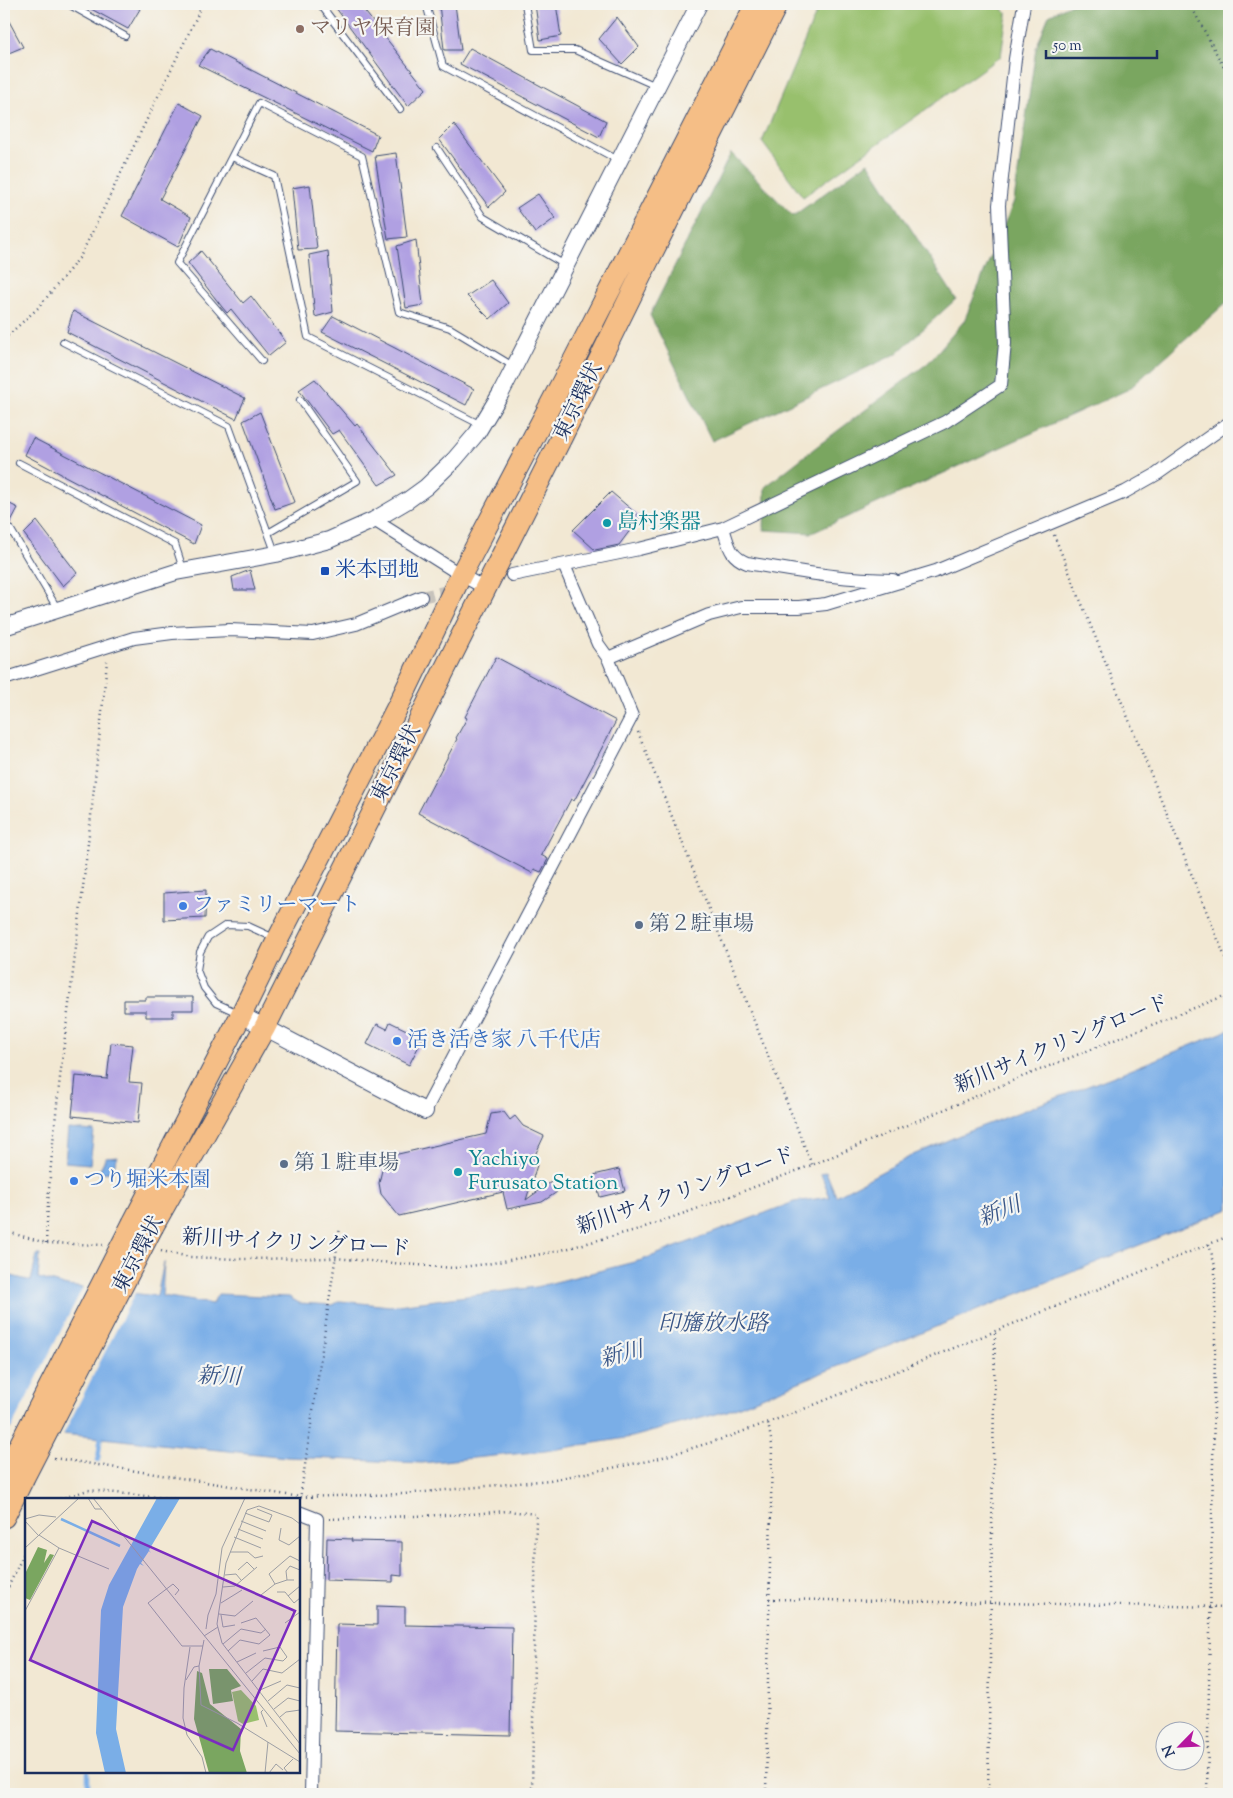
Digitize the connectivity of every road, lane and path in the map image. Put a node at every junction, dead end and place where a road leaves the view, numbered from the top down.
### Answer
1 (68, 4) edge
2 (204, 4) edge
3 (320, 4) edge
4 (426, 4) edge
5 (524, 4) edge
6 (699, 4) edge
7 (756, 4) edge
8 (777, 4) edge
9 (1024, 4) edge
10 (1190, 4) edge
11 (125, 36) dead end
12 (1229, 77) edge
13 (657, 87) junction
14 (400, 109) dead end
15 (437, 148) dead end
16 (232, 157) junction
17 (619, 161) junction
18 (566, 265) junction
19 (4, 339) edge
20 (63, 342) dead end
21 (262, 360) dead end
22 (514, 366) junction
23 (300, 400) dead end
24 (1229, 423) edge
25 (482, 425) junction
26 (20, 463) dead end
27 (374, 520) junction
28 (1049, 524) junction
29 (4, 526) edge
30 (724, 528) junction
31 (268, 533) junction
32 (276, 554) junction
33 (564, 564) junction
34 (183, 570) junction
35 (461, 575) junction
36 (512, 575) dead end
37 (904, 580) junction
38 (485, 588) junction
39 (422, 597) tunnel mouth
40 (58, 610) junction
41 (4, 627) edge
42 (109, 647) junction
43 (608, 658) junction
44 (4, 679) edge
45 (632, 716) junction
46 (278, 939) junction
47 (1229, 967) edge
48 (1229, 994) edge
49 (241, 1015) junction
50 (265, 1027) junction
51 (425, 1111) joint
52 (812, 1165) junction
53 (143, 1225) junction
54 (340, 1226) dead end
55 (4, 1231) edge
56 (1229, 1236) edge
57 (46, 1243) junction
58 (1209, 1244) junction
59 (108, 1245) dead end
60 (153, 1250) dead end
61 (334, 1258) junction
62 (995, 1331) junction
63 (768, 1422) junction
64 (45, 1457) dead end
65 (10, 1477) edge
66 (300, 1497) junction
67 (63, 1498) edge
68 (164, 1498) edge
69 (300, 1512) edge
70 (4, 1517) edge
71 (317, 1519) junction
72 (25, 1551) edge
73 (4, 1596) edge
74 (769, 1599) junction
75 (991, 1603) junction
76 (1210, 1607) junction
77 (1229, 1607) edge
78 (311, 1794) edge
79 (532, 1794) edge
80 (766, 1794) edge
81 (988, 1794) edge
82 (1207, 1794) edge

1 - 11 lane
2 - 19 path
3 - 14 lane
4 - 17 lane
5 - 13 lane
6 - 13 street
7 - 35 highway, 東京環状
8 - 38 highway, 東京環状
9 - 30 street
10 - 12 path
13 - 17 street
15 - 18 lane
16 - 21 lane
16 - 22 lane
16 - 25 lane
17 - 18 street
18 - 22 street
20 - 31 lane
22 - 25 street
23 - 31 lane
24 - 28 street
25 - 27 street
26 - 34 lane
27 - 32 street
27 - 35 street
28 - 37 street
28 - 47 path
29 - 40 lane
30 - 33 street
30 - 37 street
31 - 32 lane
32 - 34 street
33 - 36 street
33 - 43 street
34 - 40 street
35 - 38 street
35 - 46 highway, 東京環状
37 - 43 street
38 - 50 highway, 東京環状
39 - 42 street
40 - 41 street
42 - 44 street
42 - 57 path
43 - 45 street
45 - 51 street
45 - 52 path
46 - 49 highway, 東京環状
46 - 49 lane
48 - 52 path, 新川サイクリングロード
49 - 50 street
49 - 53 highway, 東京環状
50 - 51 street
50 - 53 highway, 東京環状
52 - 61 path, 新川サイクリングロード
53 - 65 highway, 東京環状, bridge
54 - 61 path
55 - 57 path
56 - 58 path
57 - 59 path
58 - 62 path
58 - 76 path
60 - 61 path, 新川サイクリングロード
61 - 66 path
62 - 63 path
62 - 75 path
63 - 66 path
63 - 74 path
64 - 66 path
65 - 70 highway, 東京環状
67 - 68 path
69 - 71 street
71 - 78 street
71 - 79 path
72 - 73 path
74 - 75 path
74 - 80 path
75 - 76 path
75 - 81 path
76 - 77 path
76 - 82 path

